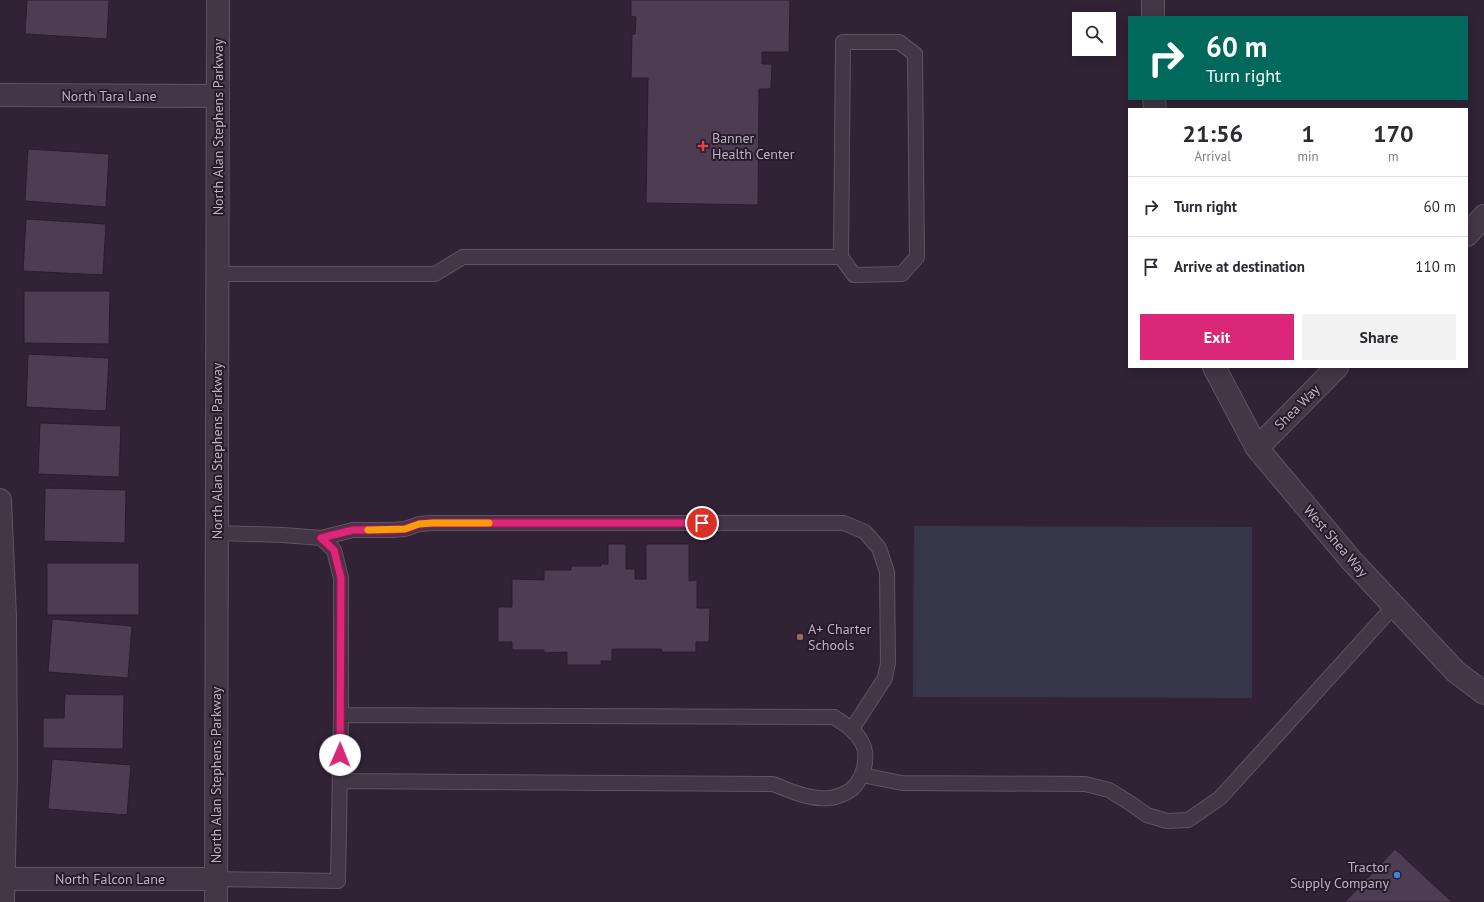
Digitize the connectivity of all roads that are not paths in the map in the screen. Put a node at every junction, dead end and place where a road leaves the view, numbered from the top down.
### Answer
1 (218, 0) edge
2 (1153, 0) edge
3 (1153, 16) edge
4 (0, 95) edge
5 (218, 96) junction
6 (1484, 216) edge
7 (1468, 234) edge
8 (841, 257) junction
9 (218, 274) junction
10 (1215, 368) edge
11 (1336, 368) edge
12 (1257, 448) junction
13 (0, 500) edge
14 (217, 533) junction
15 (321, 538) junction
16 (1394, 606) junction
17 (1484, 693) edge
18 (341, 715) junction
19 (852, 729) junction
20 (862, 775) junction
21 (340, 781) junction
22 (4, 878) junction
23 (216, 879) junction
24 (3, 902) edge
25 (216, 902) edge

1 - 5 street, North Alan Stephens Parkway
2 - 3 street
4 - 5 street, North Tara Lane
5 - 9 street, North Alan Stephens Parkway
6 - 7 street
8 - 8 lane
8 - 9 lane
9 - 14 street, North Alan Stephens Parkway
10 - 12 street, West Shea Way
11 - 12 street, Shea Way
12 - 16 street, West Shea Way
13 - 22 street
14 - 15 lane
14 - 23 street, North Alan Stephens Parkway
15 - 18 lane
15 - 19 lane
16 - 17 street, West Shea Way
16 - 20 lane
18 - 19 lane
18 - 21 lane
19 - 20 lane
20 - 21 lane
21 - 23 lane
22 - 23 street, North Falcon Lane
22 - 24 street
23 - 25 street, North Alan Stephens Parkway

